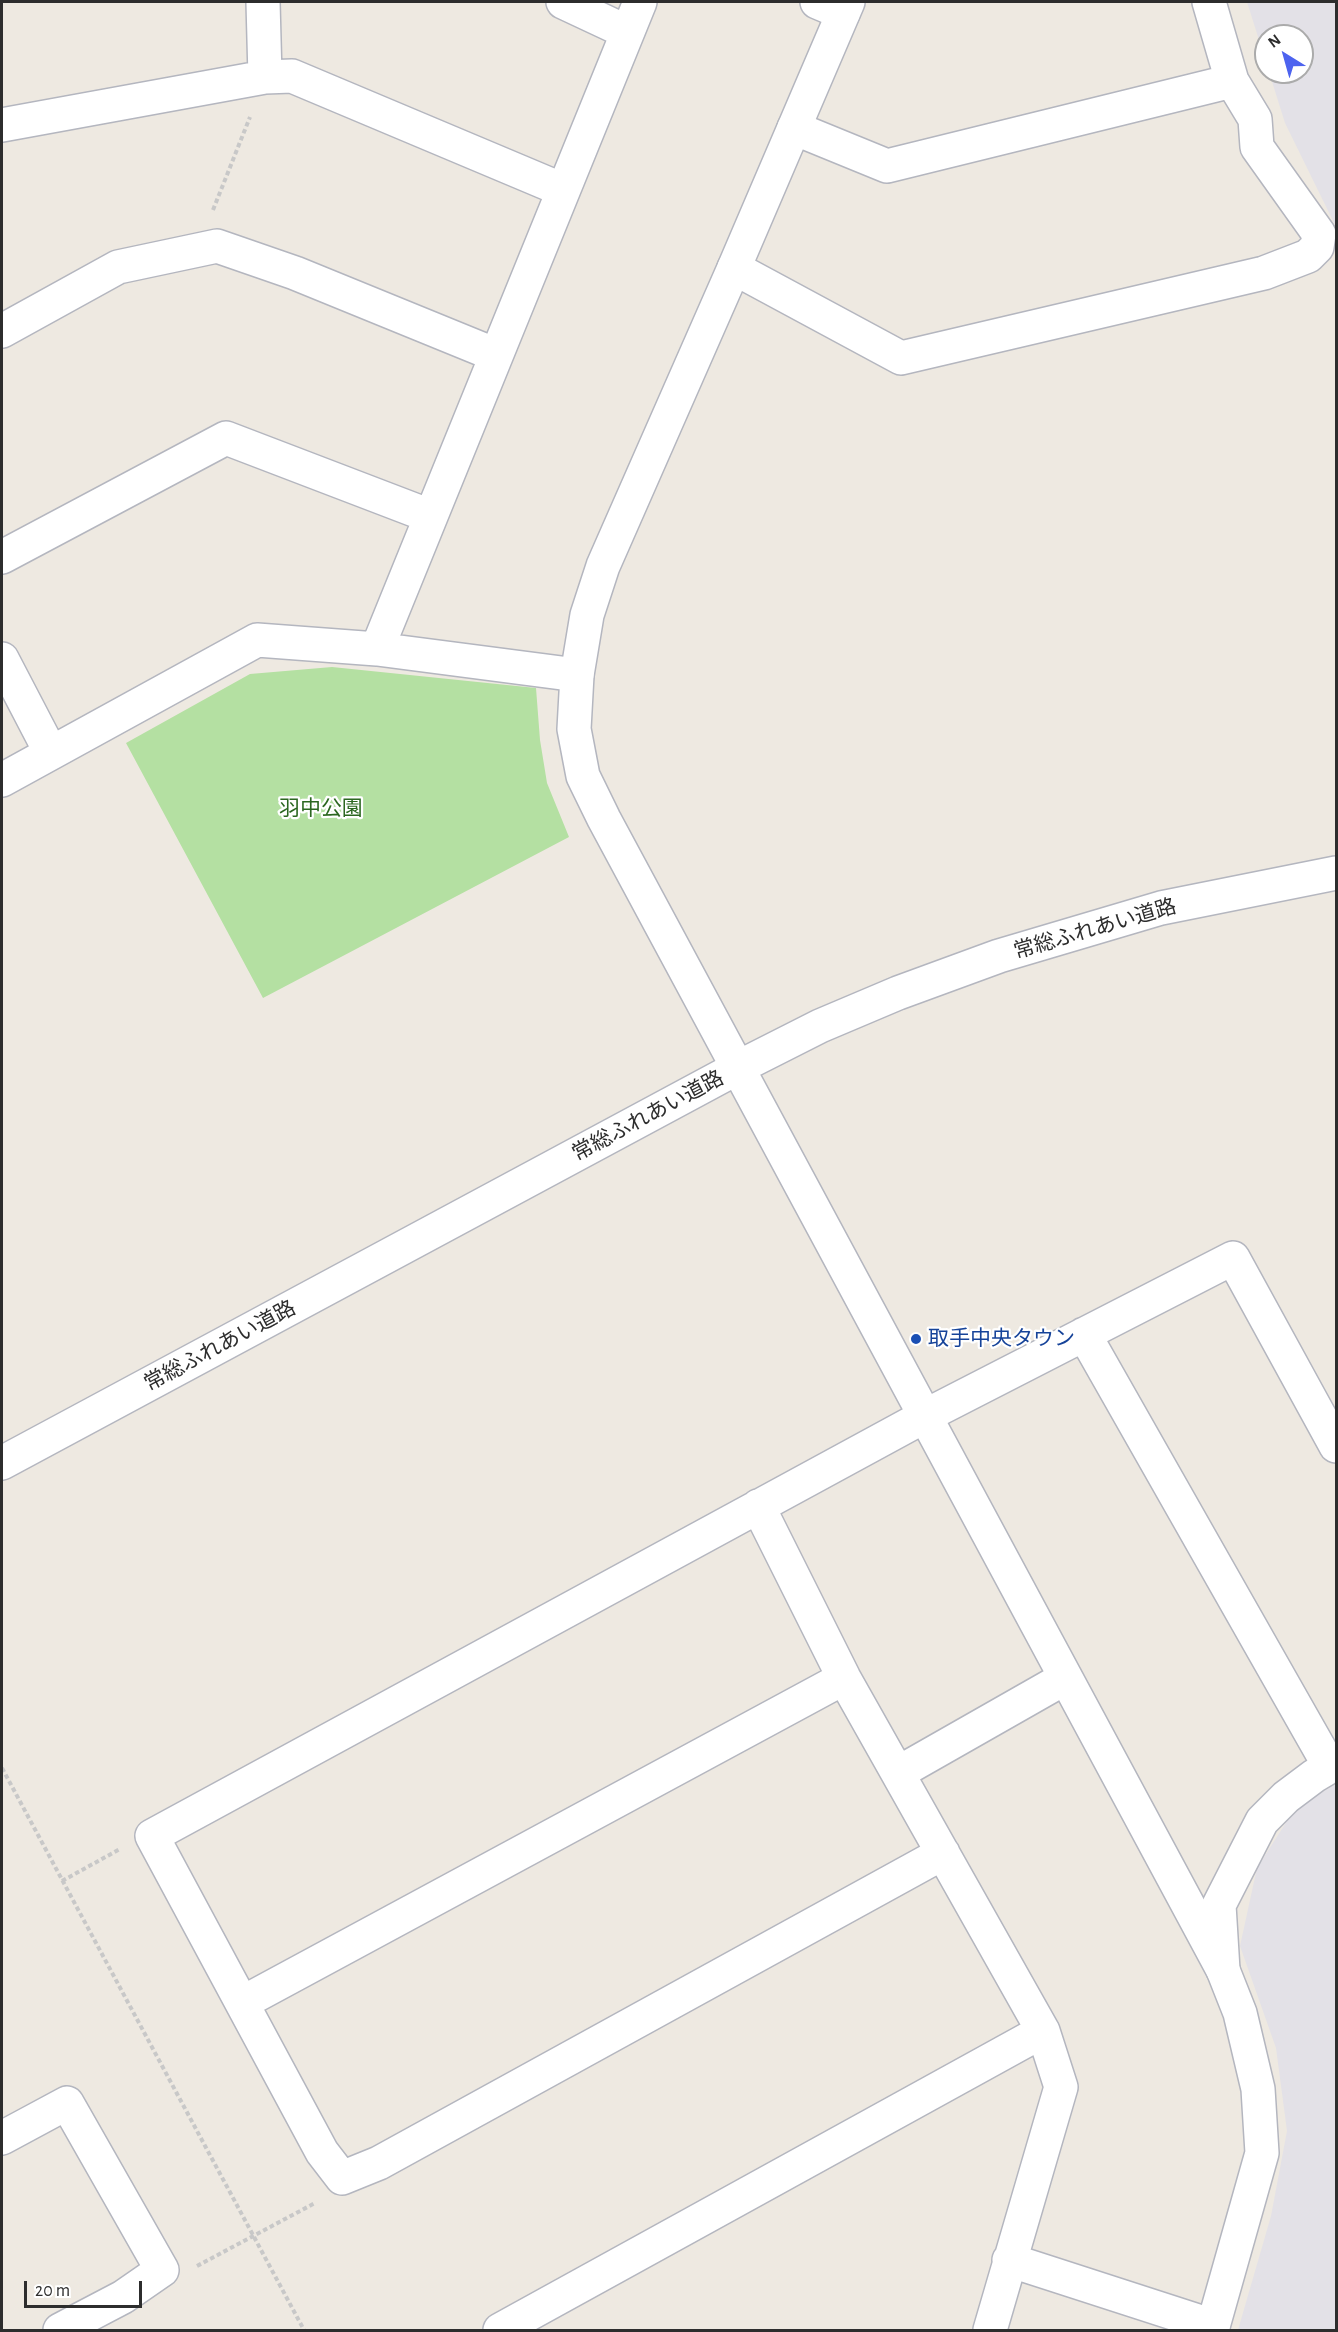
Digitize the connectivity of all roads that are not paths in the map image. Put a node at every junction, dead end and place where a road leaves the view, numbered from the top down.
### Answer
1 (263, 2) edge
2 (563, 2) edge
3 (640, 2) edge
4 (1209, 2) edge
5 (836, 5) edge
6 (627, 32) junction
7 (265, 77) junction
8 (1232, 81) junction
9 (2, 125) edge
10 (794, 128) junction
11 (563, 190) junction
12 (734, 268) junction
13 (2, 331) edge
14 (496, 355) junction
15 (430, 516) junction
16 (2, 557) edge
17 (377, 649) junction
18 (2, 659) edge
19 (577, 675) junction
20 (51, 753) junction
21 (2, 780) edge
22 (1336, 873) edge
23 (739, 1067) junction
24 (1084, 1334) junction
25 (925, 1416) junction
26 (1336, 1446) edge
27 (2, 1463) edge
28 (758, 1506) junction
29 (844, 1678) junction
30 (1065, 1678) junction
31 (1333, 1765) edge
32 (897, 1773) junction
33 (943, 1853) junction
34 (1223, 1970) junction
35 (242, 2003) junction
36 (1043, 2031) junction
37 (2, 2138) edge
38 (1009, 2260) junction
39 (1212, 2328) edge
40 (60, 2331) edge
41 (500, 2331) edge
42 (990, 2331) edge

1 - 7 street
2 - 6 street
3 - 6 street
4 - 8 street
5 - 10 street
6 - 11 street
7 - 9 street
7 - 11 street
8 - 10 street
8 - 12 street
10 - 12 street
11 - 14 street
12 - 19 street
13 - 14 street
14 - 15 street
15 - 16 street
15 - 17 street
17 - 19 street
17 - 20 street
18 - 20 street
19 - 23 street
20 - 21 street
22 - 23 street, 常総ふれあい道路
23 - 25 street
23 - 27 street, 常総ふれあい道路
24 - 25 street
24 - 26 street
24 - 31 street
25 - 28 street
25 - 30 street
28 - 29 street
28 - 35 street
29 - 32 street
29 - 35 street
30 - 32 street
30 - 34 street
31 - 34 street
32 - 33 street
33 - 35 street
33 - 36 street
34 - 39 street
36 - 38 street
36 - 41 street
37 - 40 street
38 - 39 street
38 - 42 street

